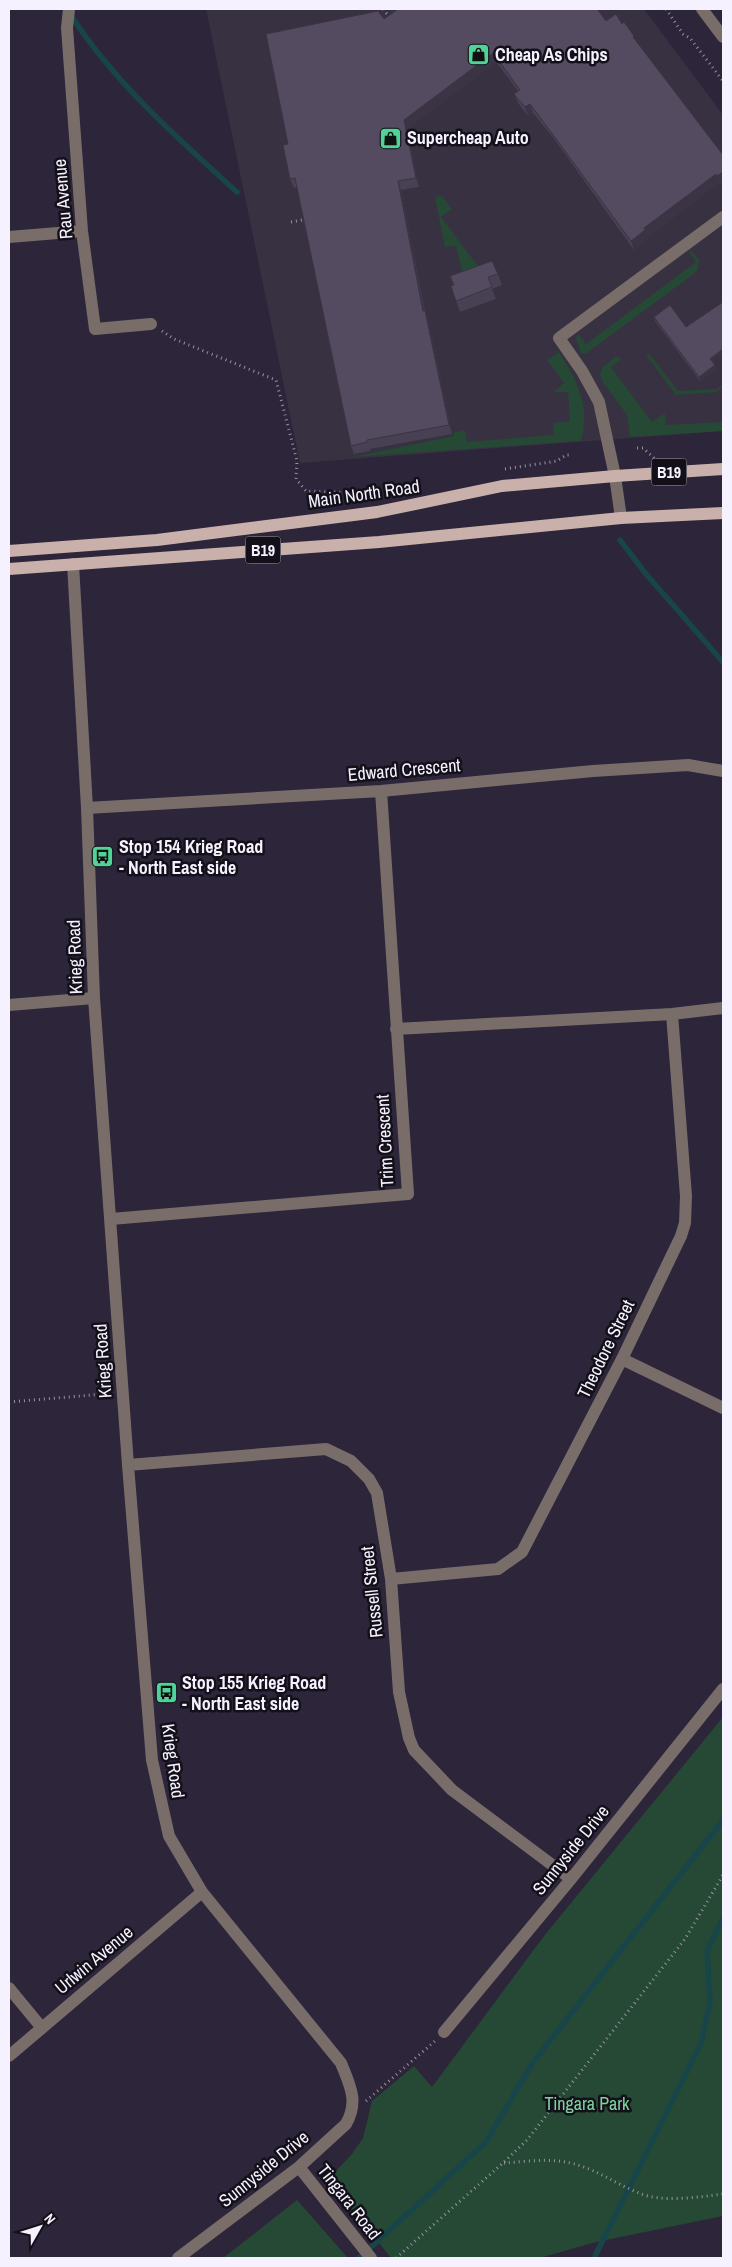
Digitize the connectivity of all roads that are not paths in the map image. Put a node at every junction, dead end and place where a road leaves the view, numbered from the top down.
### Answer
1 (69, 9) edge
2 (702, 9) edge
3 (723, 37) edge
4 (723, 217) edge
5 (82, 231) junction
6 (9, 237) edge
7 (151, 324) road end
8 (723, 469) edge
9 (615, 476) junction
10 (723, 513) edge
11 (621, 518) junction
12 (99, 544) junction
13 (36, 548) junction
14 (9, 550) edge
15 (73, 564) junction
16 (9, 569) edge
17 (723, 771) edge
18 (380, 791) junction
19 (87, 808) junction
20 (94, 998) junction
21 (9, 1005) edge
22 (723, 1008) edge
23 (672, 1014) junction
24 (396, 1029) junction
25 (111, 1219) junction
26 (622, 1359) junction
27 (723, 1408) edge
28 (128, 1465) junction
29 (391, 1579) junction
30 (723, 1689) edge
31 (571, 1879) junction
32 (202, 1892) junction
33 (9, 1988) edge
34 (42, 2028) junction
35 (444, 2032) road end
36 (9, 2056) edge
37 (351, 2115) joint
38 (299, 2167) junction
39 (368, 2254) edge
40 (178, 2258) edge

1 - 5 street, Rau Avenue
2 - 3 street
4 - 9 street
5 - 6 street
5 - 7 street, Rau Avenue
8 - 9 main road, Main North Road / B19
9 - 11 street
9 - 12 main road, Main North Road / B19
10 - 11 main road, B19
11 - 15 main road, B19
12 - 13 main road, Main North Road / B19
12 - 15 main road
13 - 14 main road, Main North Road / B19
13 - 15 main road
15 - 16 main road, B19
15 - 19 street, Krieg Road
17 - 18 street, Edward Crescent
18 - 19 street, Edward Crescent
18 - 24 street, Trim Crescent
19 - 20 street, Krieg Road
20 - 21 street
20 - 25 street, Krieg Road
22 - 23 street
23 - 24 street
23 - 26 street, Theodore Street
24 - 25 street, Trim Crescent
25 - 28 street, Krieg Road
26 - 27 street
26 - 29 street, Theodore Street
28 - 29 street, Russell Street
28 - 32 street, Krieg Road
29 - 31 street, Russell Street
30 - 31 street, Sunnyside Drive
31 - 35 street, Sunnyside Drive
32 - 34 street, Urlwin Avenue
32 - 37 street, Krieg Road
33 - 34 street
34 - 36 street, Urlwin Avenue
37 - 38 street, Sunnyside Drive
38 - 39 street, Tingara Road
38 - 40 street, Sunnyside Drive

